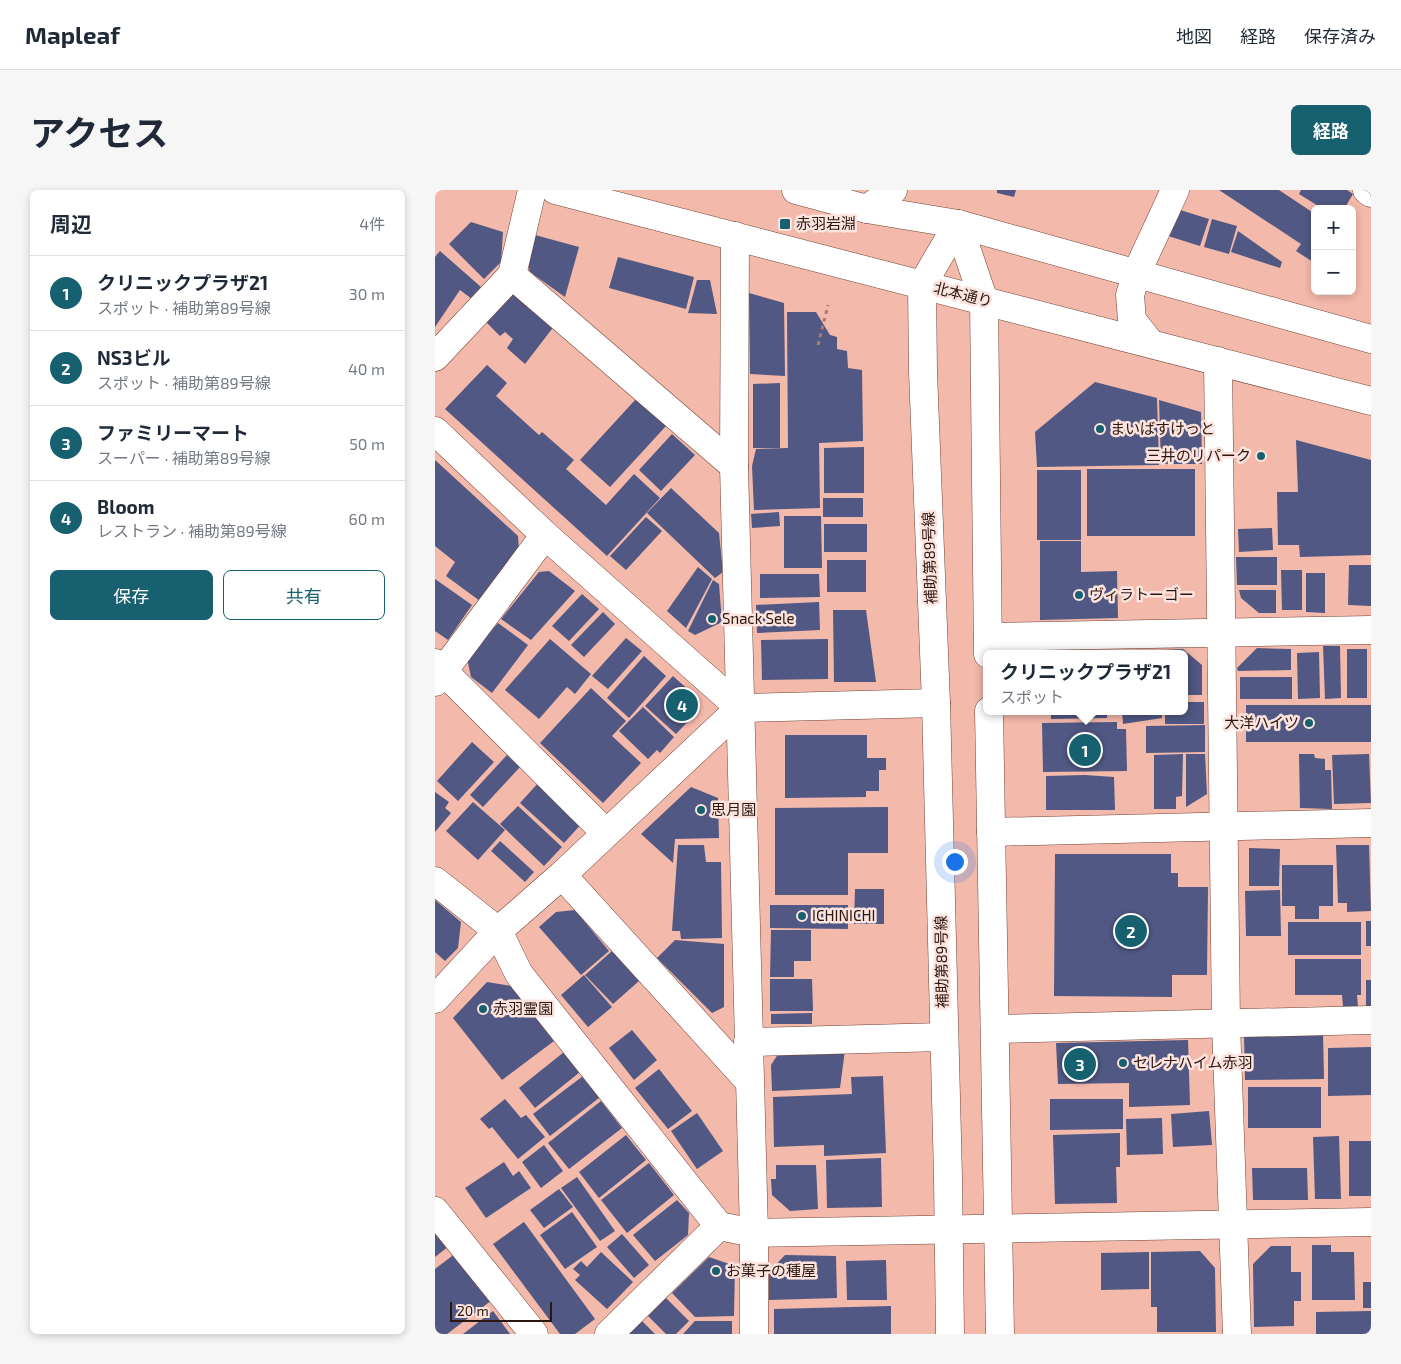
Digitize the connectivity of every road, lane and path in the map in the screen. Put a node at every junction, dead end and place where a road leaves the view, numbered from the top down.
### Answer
1 (532, 190) edge
2 (555, 190) edge
3 (797, 190) edge
4 (893, 190) edge
5 (1367, 190) edge
6 (1168, 192) edge
7 (1371, 193) edge
8 (867, 209) junction
9 (958, 224) junction
10 (735, 236) junction
11 (1137, 272) junction
12 (513, 275) junction
13 (922, 285) junction
14 (984, 301) junction
15 (828, 305) dead end
16 (1371, 339) edge
17 (1150, 343) junction
18 (818, 345) dead end
19 (435, 357) edge
20 (1218, 361) junction
21 (1371, 401) edge
22 (435, 431) edge
23 (734, 466) junction
24 (545, 535) junction
25 (1371, 630) edge
26 (1223, 633) junction
27 (988, 645) edge
28 (438, 672) edge
29 (936, 704) junction
30 (740, 708) junction
31 (989, 715) edge
32 (1371, 823) edge
33 (1225, 826) junction
34 (991, 832) junction
35 (606, 833) junction
36 (562, 875) junction
37 (435, 881) edge
38 (498, 931) junction
39 (435, 999) edge
40 (1371, 1020) edge
41 (1226, 1023) junction
42 (995, 1029) junction
43 (943, 1037) junction
44 (748, 1042) junction
45 (749, 1081) junction
46 (435, 1211) edge
47 (1371, 1222) edge
48 (719, 1226) junction
49 (1234, 1226) junction
50 (997, 1229) junction
51 (949, 1231) junction
52 (754, 1233) junction
53 (534, 1334) edge
54 (609, 1334) edge
55 (754, 1334) edge
56 (950, 1334) edge
57 (1000, 1334) edge
58 (1237, 1334) edge

1 - 12 main road
2 - 10 main road, 北本通り
3 - 8 main road
4 - 8 main road
5 - 7 main road
6 - 11 main road
8 - 9 main road
9 - 11 main road
9 - 13 main road
9 - 14 main road
10 - 13 main road, 北本通り
10 - 23 main road
11 - 16 main road
11 - 17 main road
12 - 19 main road
12 - 23 main road
13 - 14 main road, 北本通り
13 - 29 main road, 補助第89号線
14 - 17 main road, 北本通り
14 - 27 main road
15 - 18 path
17 - 20 main road, 北本通り
20 - 21 main road, 北本通り
20 - 26 main road
22 - 24 main road
23 - 30 main road
24 - 28 main road
24 - 30 main road
25 - 26 main road
26 - 27 main road
26 - 33 main road
28 - 35 main road
29 - 30 main road
29 - 43 main road, 補助第89号線
30 - 35 main road
30 - 44 main road
31 - 34 main road
32 - 33 main road
33 - 34 main road
33 - 41 main road
34 - 42 main road
35 - 36 main road
36 - 38 main road
36 - 45 main road
37 - 38 main road
38 - 39 main road
38 - 48 main road
40 - 41 main road
41 - 42 main road
41 - 49 main road
42 - 50 main road
43 - 44 main road
43 - 51 main road, 補助第89号線
44 - 45 main road
45 - 52 main road
46 - 53 main road
47 - 49 main road
48 - 52 main road
48 - 54 main road
49 - 50 main road
49 - 58 main road
50 - 51 main road
50 - 57 main road
51 - 52 main road
51 - 56 main road, 補助第89号線
52 - 55 main road

